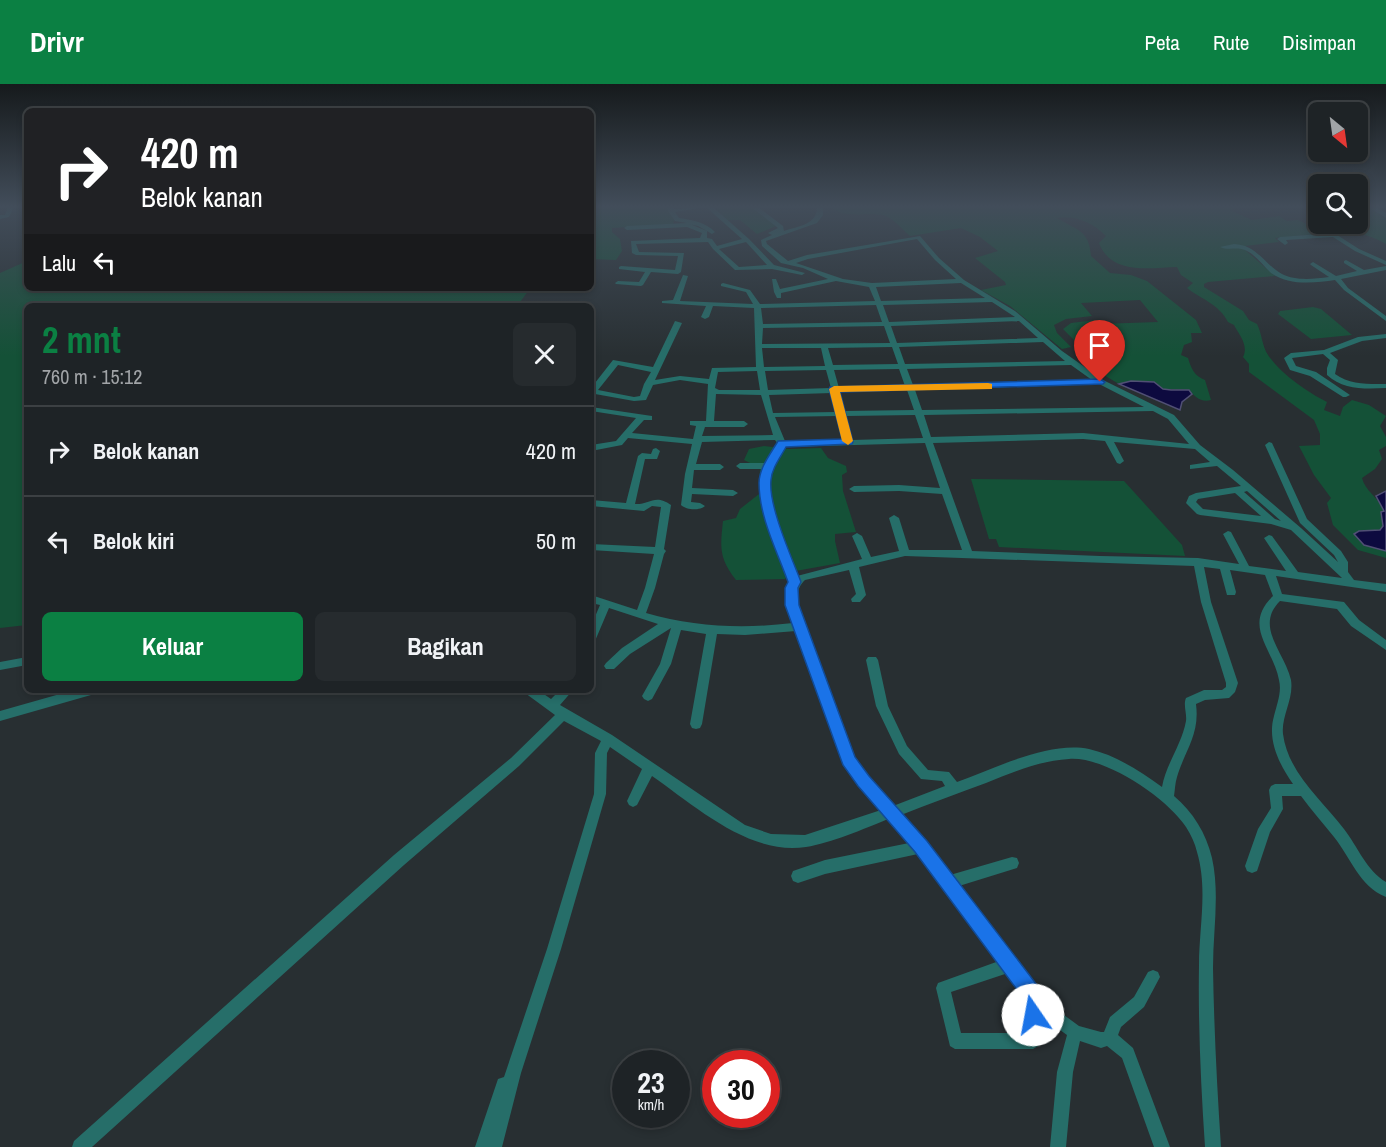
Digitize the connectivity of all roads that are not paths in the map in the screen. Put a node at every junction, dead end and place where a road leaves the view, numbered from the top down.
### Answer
1 (681, 257) edge
2 (724, 257) edge
3 (762, 257) edge
4 (777, 257) edge
5 (813, 257) edge
6 (935, 257) edge
7 (1256, 257) edge
8 (1372, 257) edge
9 (1346, 262) dead end
10 (789, 263) junction
11 (1386, 263) edge
12 (1314, 264) dead end
13 (621, 267) dead end
14 (772, 267) junction
15 (1386, 268) edge
16 (650, 270) junction
17 (1361, 271) junction
18 (820, 275) junction
19 (685, 276) dead end
20 (1335, 278) junction
21 (774, 280) dead end
22 (837, 280) junction
23 (962, 280) junction
24 (618, 283) dead end
25 (723, 285) dead end
26 (872, 285) junction
27 (777, 292) junction
28 (993, 300) junction
29 (664, 302) dead end
30 (676, 303) junction
31 (881, 303) junction
32 (710, 305) junction
33 (814, 305) junction
34 (757, 306) junction
35 (782, 306) junction
36 (1382, 314) edge
37 (705, 316) dead end
38 (1022, 319) junction
39 (1386, 319) edge
40 (678, 322) dead end
41 (887, 324) junction
42 (818, 325) junction
43 (761, 326) junction
44 (1386, 336) edge
45 (1046, 340) junction
46 (824, 345) junction
47 (894, 345) junction
48 (759, 346) junction
49 (1325, 352) junction
50 (1074, 363) junction
51 (902, 367) junction
52 (830, 368) junction
53 (761, 369) junction
54 (655, 370) junction
55 (1100, 382) junction
56 (648, 384) junction
57 (712, 386) junction
58 (1386, 386) edge
59 (909, 388) junction
60 (834, 389) junction
61 (594, 390) edge
62 (765, 391) junction
63 (594, 392) edge
64 (1346, 395) dead end
65 (643, 398) junction
66 (1154, 409) junction
67 (594, 410) edge
68 (916, 412) junction
69 (840, 414) junction
70 (772, 415) junction
71 (642, 418) junction
72 (701, 424) junction
73 (744, 424) dead end
74 (627, 435) junction
75 (1108, 439) junction
76 (780, 440) junction
77 (928, 440) junction
78 (699, 441) junction
79 (848, 442) junction
80 (1269, 445) dead end
81 (1197, 447) junction
82 (594, 448) edge
83 (656, 451) dead end
84 (1120, 461) dead end
85 (1219, 463) junction
86 (720, 466) dead end
87 (740, 466) dead end
88 (769, 466) junction
89 (692, 467) junction
90 (1193, 467) dead end
91 (854, 489) dead end
92 (1248, 489) junction
93 (1237, 490) junction
94 (687, 491) junction
95 (946, 491) junction
96 (733, 493) dead end
97 (594, 503) edge
98 (630, 506) junction
99 (700, 506) dead end
100 (894, 518) dead end
101 (1272, 521) junction
102 (1298, 530) junction
103 (1228, 534) dead end
104 (857, 536) dead end
105 (1269, 538) dead end
106 (594, 547) edge
107 (661, 551) junction
108 (905, 553) junction
109 (968, 554) junction
110 (868, 561) junction
111 (1198, 562) junction
112 (853, 564) junction
113 (1224, 566) junction
114 (1246, 569) junction
115 (1269, 572) junction
116 (1343, 573) junction
117 (1295, 576) junction
118 (795, 582) junction
119 (1352, 584) junction
120 (1386, 588) edge
121 (1231, 592) dead end
122 (1278, 597) junction
123 (856, 599) dead end
124 (594, 600) edge
125 (606, 603) junction
126 (640, 615) junction
127 (668, 623) junction
128 (799, 626) junction
129 (712, 630) junction
130 (594, 631) edge
131 (1386, 646) edge
132 (872, 660) dead end
133 (24, 662) edge
134 (0, 666) edge
135 (610, 666) dead end
136 (81, 693) edge
137 (534, 693) edge
138 (566, 693) edge
139 (648, 696) dead end
140 (558, 710) junction
141 (0, 716) edge
142 (696, 724) dead end
143 (608, 740) junction
144 (649, 769) junction
145 (954, 788) junction
146 (1304, 790) junction
147 (1167, 800) junction
148 (633, 801) dead end
149 (884, 805) junction
150 (921, 847) junction
151 (1012, 863) dead end
152 (1252, 866) dead end
153 (798, 876) dead end
154 (948, 882) junction
155 (1386, 890) edge
156 (1010, 965) junction
157 (1153, 977) dead end
158 (1031, 992) junction
159 (1075, 1032) junction
160 (1109, 1038) junction
161 (513, 1073) junction
162 (80, 1147) edge
163 (483, 1147) edge
164 (494, 1147) edge
165 (1059, 1147) edge
166 (1162, 1147) edge
167 (1213, 1147) edge

1 - 16 street
2 - 14 street
3 - 14 street
4 - 10 street
5 - 10 street
6 - 23 street
7 - 20 street
8 - 11 street
9 - 17 street
10 - 18 street
12 - 20 street
13 - 16 street
14 - 18 street
15 - 17 street
16 - 24 street
17 - 20 street
18 - 22 street
19 - 30 street
20 - 36 street
21 - 27 street
22 - 26 street
22 - 27 street
23 - 26 street
23 - 28 street
25 - 34 street
26 - 31 street
27 - 35 street
28 - 31 street
28 - 38 street
29 - 30 street
30 - 32 street
31 - 33 street
31 - 41 street
32 - 34 street
32 - 37 street
33 - 35 street
33 - 42 street
34 - 35 street
34 - 43 street
36 - 39 street
38 - 41 street
38 - 45 street
40 - 54 street
41 - 42 street
41 - 47 street
42 - 43 street
43 - 48 street
44 - 49 street
45 - 47 street
45 - 50 street
46 - 47 street
46 - 48 street
46 - 52 street
47 - 51 street
48 - 53 street
49 - 58 street
49 - 64 street
50 - 51 street
50 - 55 street
51 - 52 street
51 - 59 street
52 - 53 street
52 - 60 street
53 - 57 street
53 - 62 street
54 - 56 street
54 - 61 street
55 - 59 street
55 - 66 street
56 - 57 street
56 - 65 street
57 - 62 street
57 - 72 street
59 - 60 street
59 - 68 street
60 - 62 street
60 - 69 street
62 - 70 street
63 - 65 street
65 - 71 street
66 - 68 street
66 - 81 street
67 - 71 street
68 - 69 street
68 - 77 street
69 - 70 street
69 - 79 street
70 - 76 street
71 - 74 street
72 - 73 street
72 - 78 street
74 - 78 street
74 - 82 street
75 - 77 street
75 - 81 street
75 - 84 street
76 - 78 street
76 - 79 street
76 - 88 street
77 - 79 street
77 - 95 street
78 - 89 street
80 - 116 street
81 - 85 street
83 - 98 street
85 - 90 street
85 - 92 street
86 - 89 street
87 - 88 street
88 - 118 street
89 - 94 street
91 - 95 street
92 - 93 street
92 - 102 street
93 - 101 street
93 - 101 street
94 - 96 street
94 - 99 street
95 - 109 street
97 - 98 street
98 - 107 street
100 - 108 street
101 - 102 street
102 - 116 street
103 - 114 street
104 - 110 street
105 - 117 street
106 - 107 street
107 - 126 street
108 - 109 street
108 - 110 street
109 - 111 street
110 - 112 street
111 - 113 street
111 - 147 street
112 - 118 street
112 - 123 street
113 - 114 street
113 - 121 street
114 - 115 street
115 - 117 street
115 - 122 street
116 - 119 street
117 - 119 street
118 - 128 street
119 - 120 street
122 - 131 street
122 - 146 street
124 - 125 street
125 - 126 street
125 - 130 street
126 - 127 street
127 - 129 street
127 - 135 street
127 - 139 street
128 - 129 street
128 - 149 street
129 - 142 street
132 - 145 street
133 - 134 street
136 - 141 street
137 - 140 street
138 - 140 street
140 - 143 street
140 - 162 street
143 - 144 street
143 - 161 street
144 - 148 street
144 - 149 street
145 - 147 street
145 - 149 street
146 - 152 street
146 - 155 street
147 - 167 street
149 - 150 street
150 - 153 street
150 - 154 street
151 - 154 street
154 - 156 street
156 - 158 street
156 - 158 street
157 - 160 street
158 - 159 street
159 - 160 street
159 - 165 street
160 - 166 street
161 - 163 street
161 - 164 street

